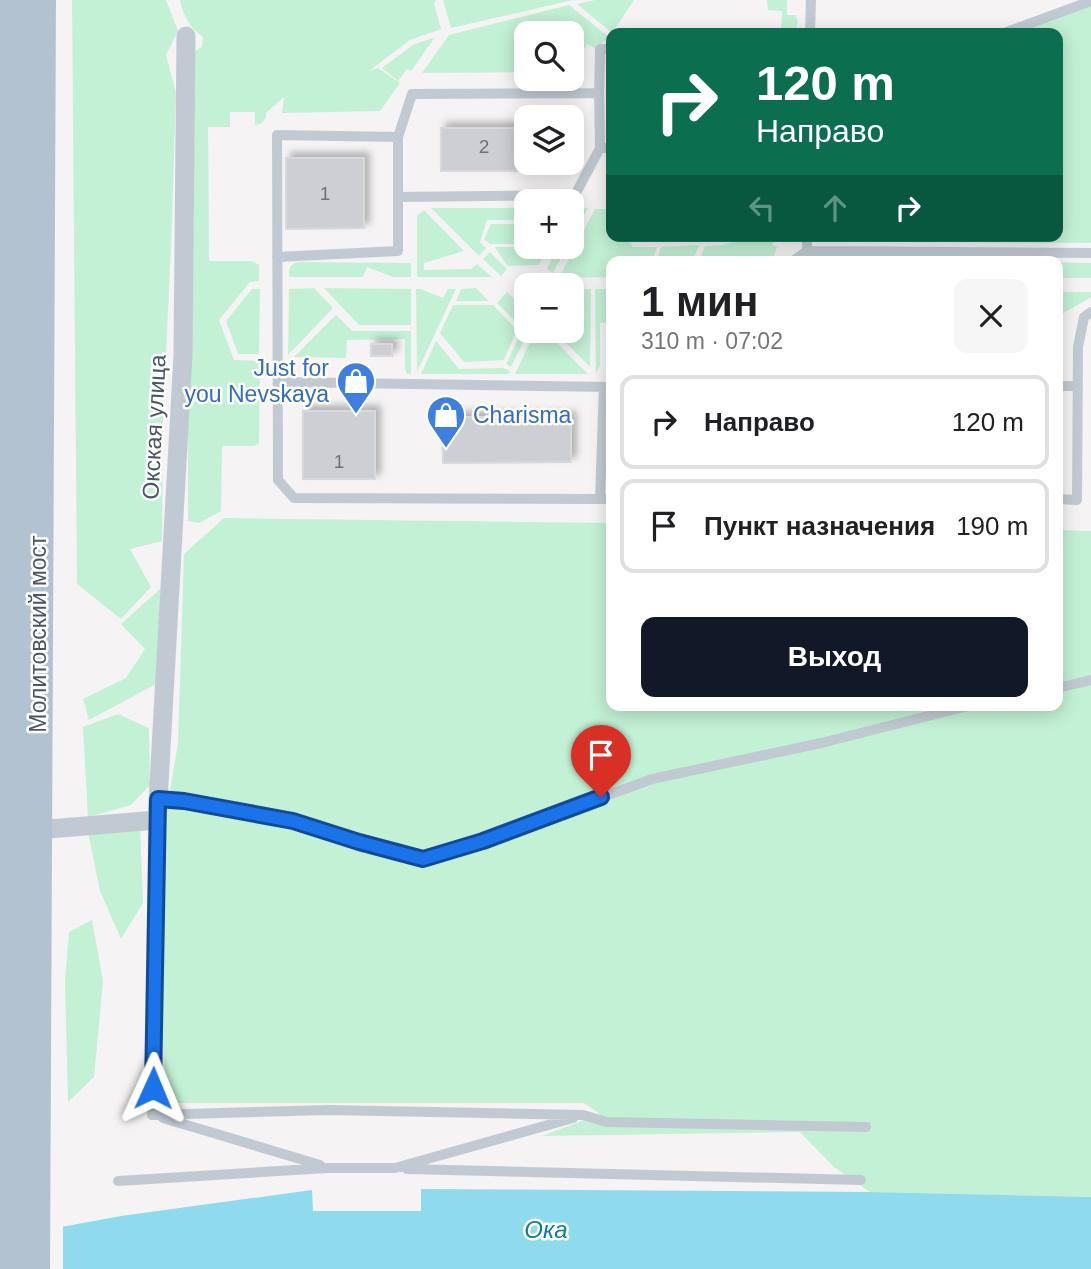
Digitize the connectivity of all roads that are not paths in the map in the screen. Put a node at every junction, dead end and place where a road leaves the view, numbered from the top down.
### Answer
1 (11, 0) edge
2 (41, 0) edge
3 (811, 0) edge
4 (1091, 1) edge
5 (810, 28) edge
6 (1018, 28) edge
7 (186, 36) dead end
8 (606, 49) edge
9 (599, 93) junction
10 (398, 137) junction
11 (605, 148) edge
12 (398, 197) junction
13 (807, 242) edge
14 (807, 251) junction
15 (1091, 253) edge
16 (800, 256) edge
17 (277, 257) junction
18 (1091, 312) edge
19 (278, 382) junction
20 (1063, 386) edge
21 (1077, 386) junction
22 (606, 387) edge
23 (606, 443) edge
24 (605, 499) edge
25 (1063, 499) edge
26 (1091, 681) edge
27 (1063, 687) edge
28 (948, 711) edge
29 (158, 799) junction
30 (157, 820) junction
31 (0, 833) edge
32 (152, 1115) junction
33 (583, 1115) junction
34 (866, 1127) dead end
35 (327, 1168) junction
36 (396, 1168) junction
37 (861, 1180) dead end
38 (118, 1181) dead end
39 (9, 1269) edge
40 (35, 1269) edge

1 - 39 main road, Молитовский мост, bridge
2 - 40 main road, Молитовский мост, bridge
3 - 5 lane
4 - 6 lane
7 - 29 street, Окская улица
8 - 9 lane
9 - 10 lane
9 - 11 lane
10 - 12 lane
10 - 17 lane
11 - 12 lane
12 - 17 lane
13 - 14 lane
14 - 15 lane
14 - 16 lane
17 - 19 lane
18 - 21 lane
19 - 22 lane
19 - 24 lane
20 - 21 lane
21 - 25 lane
23 - 24 lane
26 - 27 lane
28 - 29 lane
29 - 30 street, Окская улица
30 - 31 street
30 - 32 lane
32 - 33 lane
32 - 35 lane
33 - 34 lane
33 - 36 lane
35 - 36 lane
35 - 38 lane
36 - 37 lane

